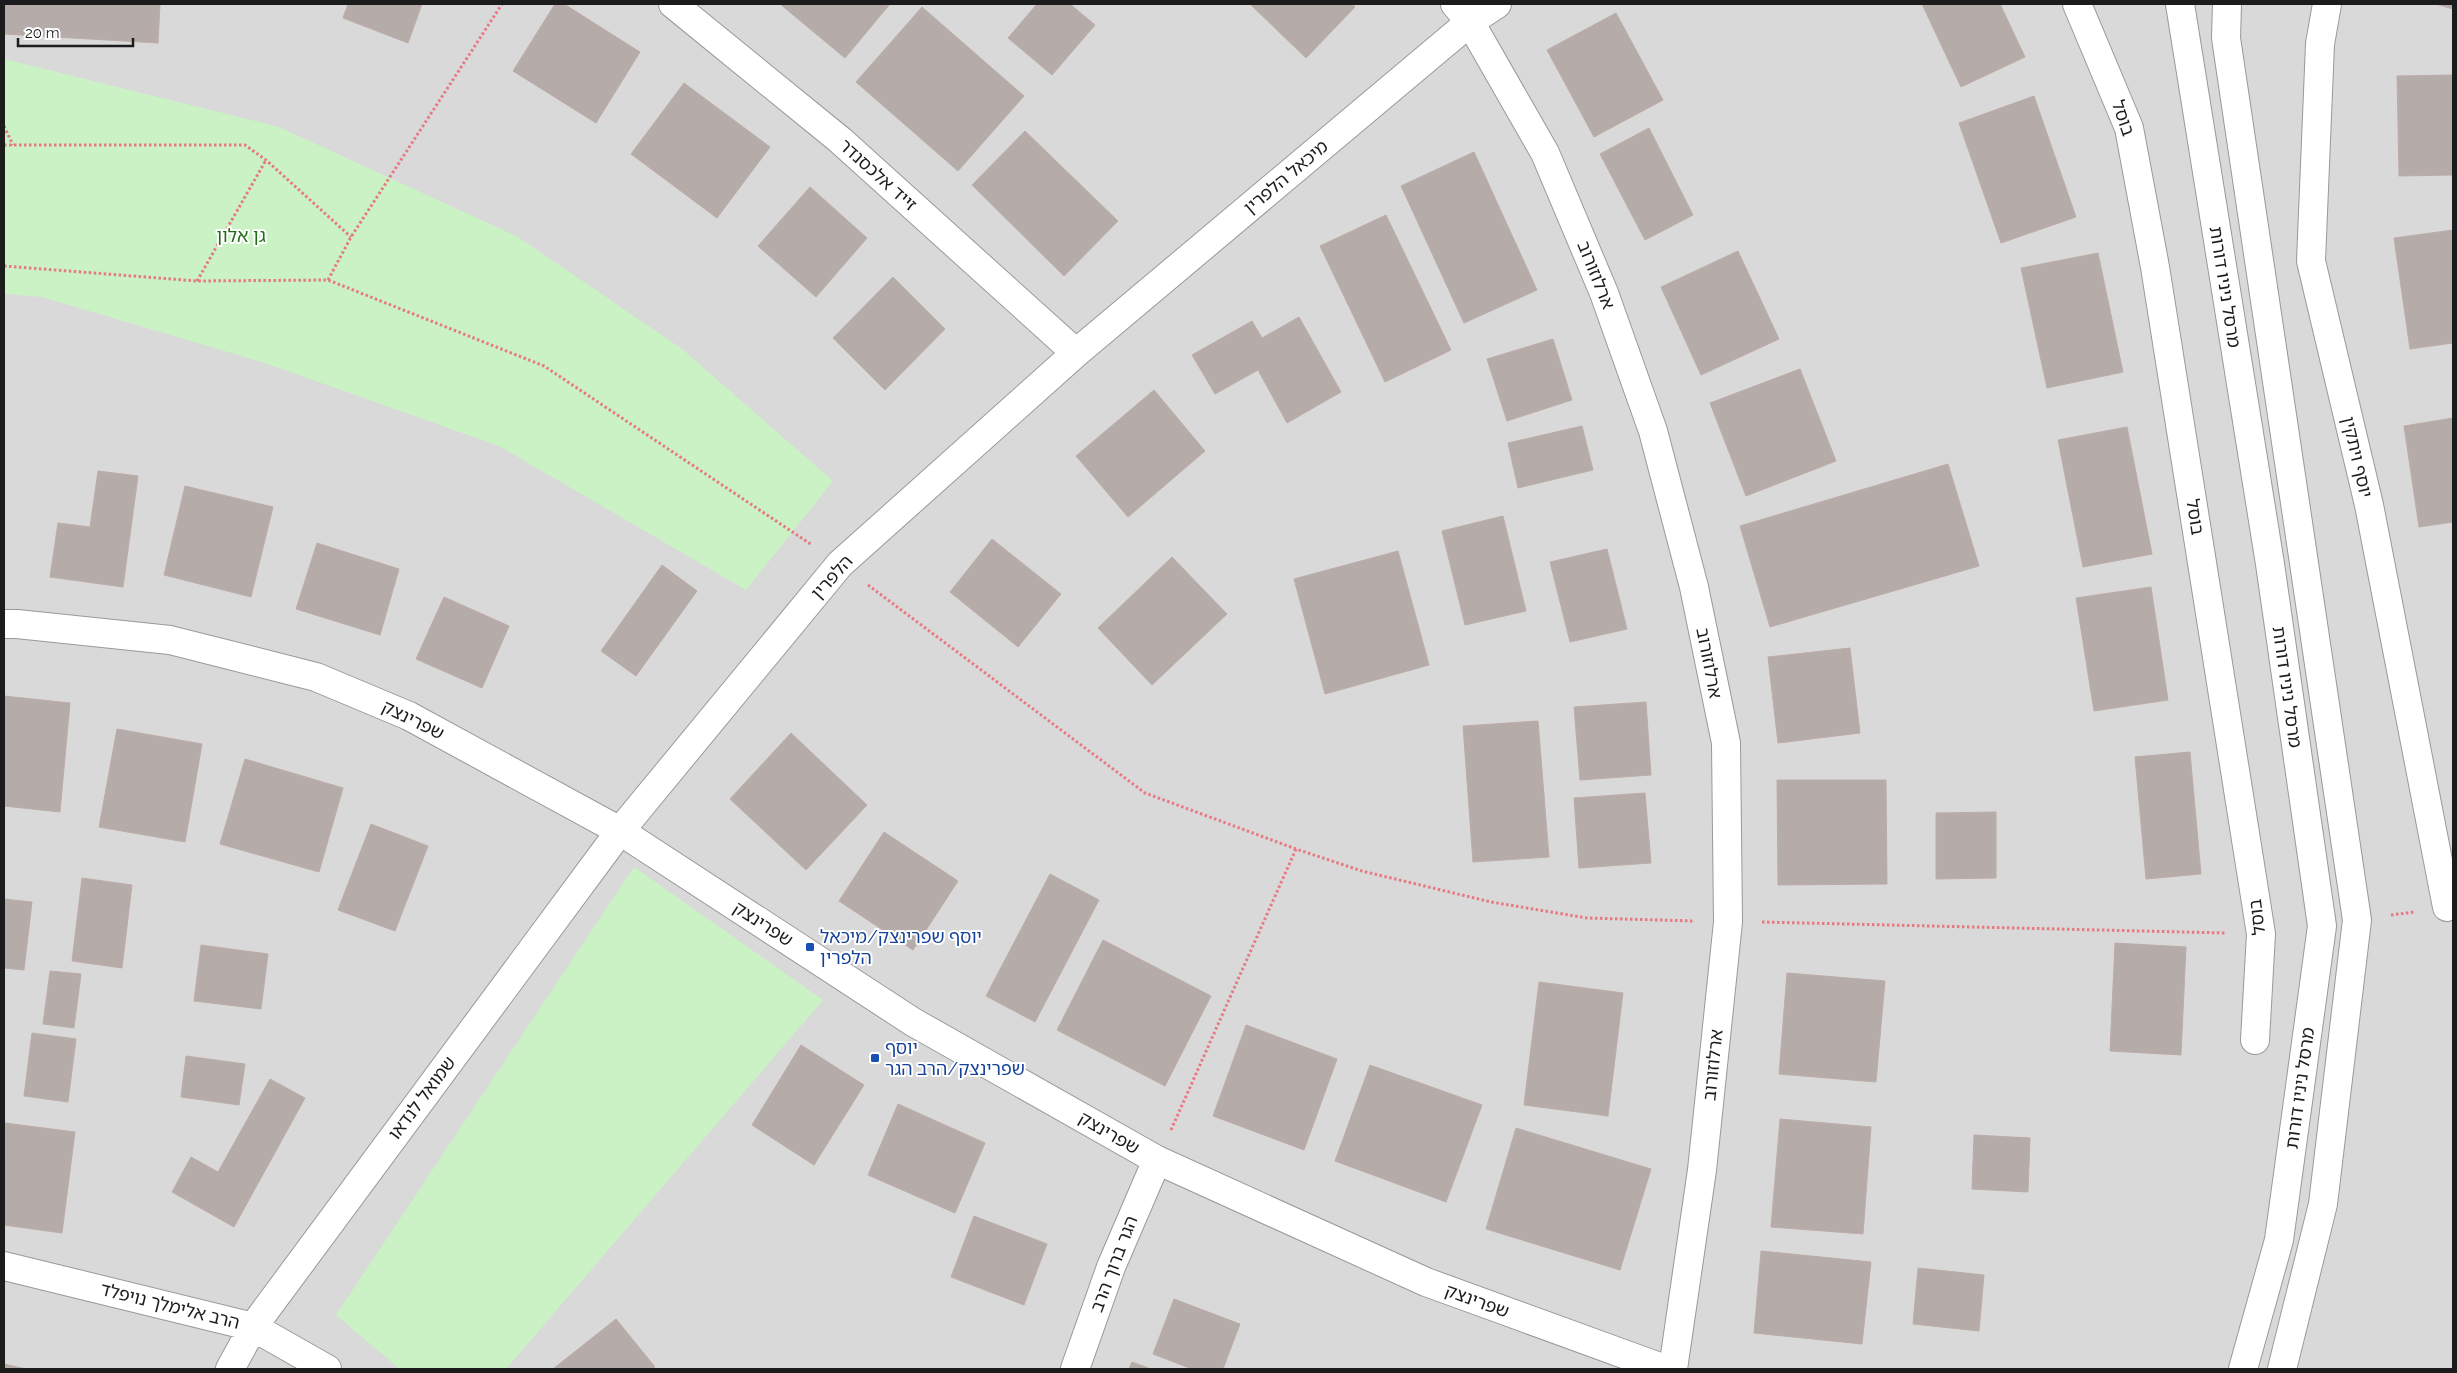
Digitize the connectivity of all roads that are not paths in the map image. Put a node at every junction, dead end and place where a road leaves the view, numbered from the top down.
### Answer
1 (673, 4) edge
2 (1497, 4) edge
3 (2077, 4) edge
4 (2180, 4) edge
5 (2227, 4) edge
6 (2327, 4) edge
7 (1463, 13) edge
8 (1076, 353) junction
9 (4, 624) edge
10 (620, 831) junction
11 (2448, 907) dead end
12 (2255, 1040) dead end
13 (1157, 1160) junction
14 (4, 1266) edge
15 (253, 1327) junction
16 (230, 1369) edge
17 (327, 1369) edge
18 (1075, 1369) edge
19 (1665, 1369) edge
20 (1673, 1369) edge
21 (2243, 1369) edge
22 (2282, 1369) edge

1 - 8 street, זייד אלכסנדר
2 - 7 street, מיכאל הלפרין
3 - 12 street, בוסל
4 - 21 street, מרסל ניניו דורות
5 - 22 street, מרסל ניניו דורות
6 - 11 street, יוסף ויתקין
7 - 8 street, מיכאל הלפרין
7 - 20 street, ארלוזורוב
8 - 10 street, הלפרין
9 - 10 street, שפרינצק
10 - 13 street, שפרינצק
10 - 15 street, שמואל לנדאו
13 - 18 street, הגר ברוך הרב
13 - 19 street, שפרינצק
14 - 15 street, הרב אלימלך נויפלד
15 - 16 street, שמואל לנדאו
15 - 17 street, הרב אלימלך נויפלד

